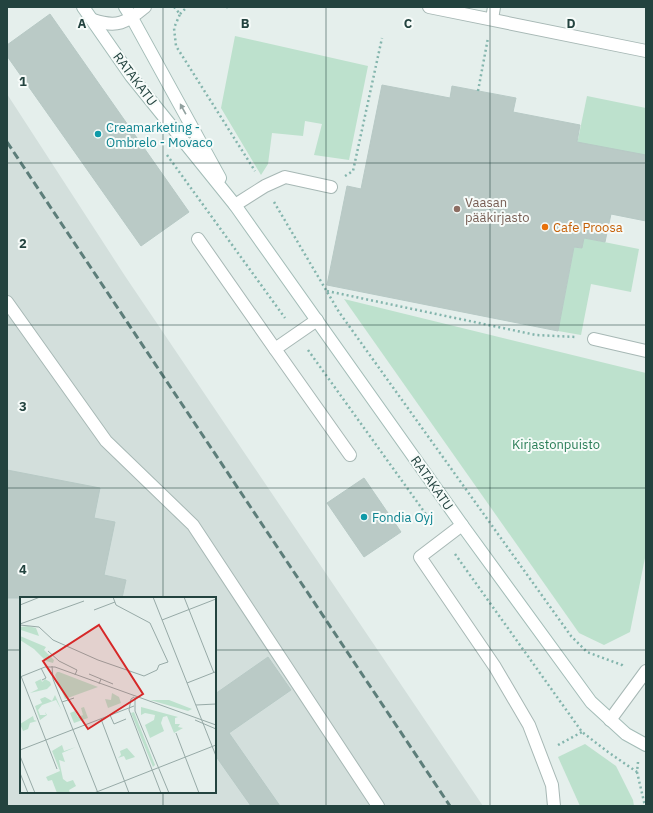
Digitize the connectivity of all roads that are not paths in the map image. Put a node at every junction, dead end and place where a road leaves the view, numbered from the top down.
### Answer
1 (125, 7) edge
2 (145, 7) edge
3 (429, 7) edge
4 (88, 12) edge
5 (493, 13) edge
6 (132, 18) junction
7 (646, 51) edge
8 (331, 187) road end
9 (235, 205) junction
10 (198, 239) dead end
11 (7, 302) edge
12 (317, 320) junction
13 (594, 339) road end
14 (275, 349) junction
15 (646, 351) edge
16 (350, 455) dead end
17 (462, 525) junction
18 (643, 676) edge
19 (610, 720) junction
20 (646, 745) edge
21 (378, 806) edge
22 (554, 806) edge

1 - 6 main road, RATAKATU
2 - 6 main road
3 - 5 main road
4 - 6 main road
4 - 9 main road, RATAKATU
5 - 7 main road
9 -> 6 main road, RATAKATU
8 - 9 main road
9 - 12 main road, RATAKATU
10 - 14 main road
11 - 21 main road
12 - 14 main road
12 - 17 main road, RATAKATU
13 - 15 main road
14 - 16 main road
17 - 19 main road, RATAKATU
17 - 22 main road
18 - 19 main road
19 - 20 main road, RATAKATU

